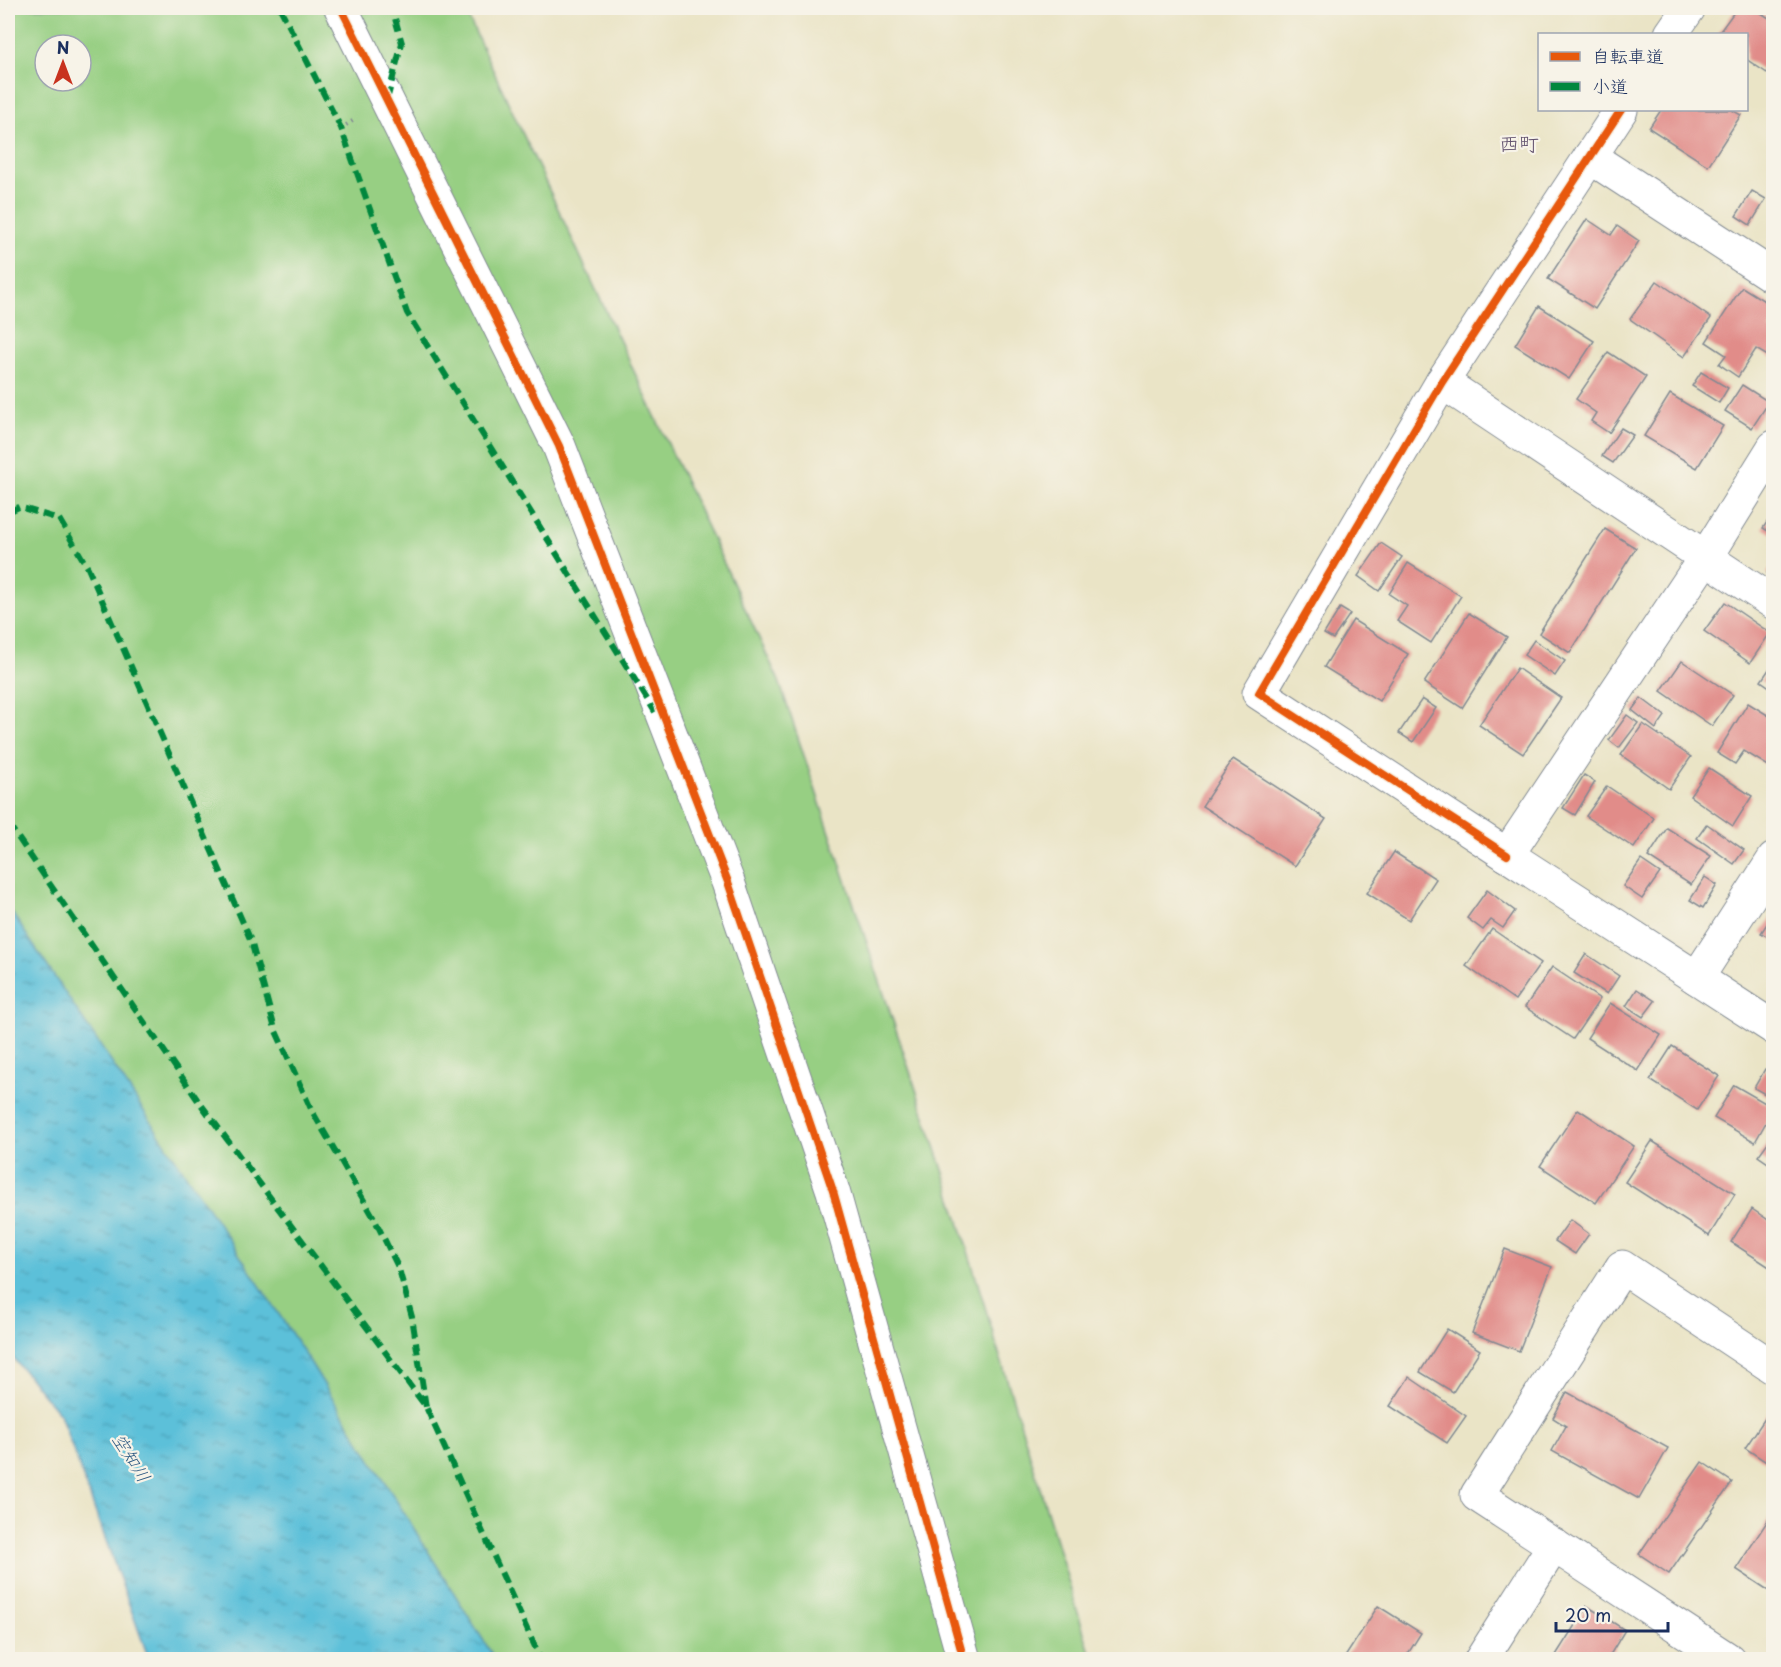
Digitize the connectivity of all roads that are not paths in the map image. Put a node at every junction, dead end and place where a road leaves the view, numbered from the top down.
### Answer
1 (341, 8) edge
2 (1689, 8) edge
3 (1672, 33) edge
4 (1620, 111) edge
5 (1590, 157) junction
6 (1773, 277) edge
7 (1442, 382) junction
8 (1773, 447) edge
9 (1705, 558) junction
10 (1773, 603) edge
11 (1507, 855) junction
12 (1773, 859) edge
13 (1697, 978) junction
14 (1773, 1028) edge
15 (1773, 1368) edge
16 (1554, 1545) junction
17 (964, 1659) edge
18 (1481, 1659) edge
19 (1729, 1659) edge

1 - 17 street
2 - 3 street
4 - 5 street
5 - 6 street
5 - 7 street
7 - 9 street
7 - 11 street
8 - 9 street
9 - 10 street
9 - 11 street
11 - 13 street
12 - 13 street
13 - 14 street
15 - 16 street
16 - 18 street
16 - 19 street

